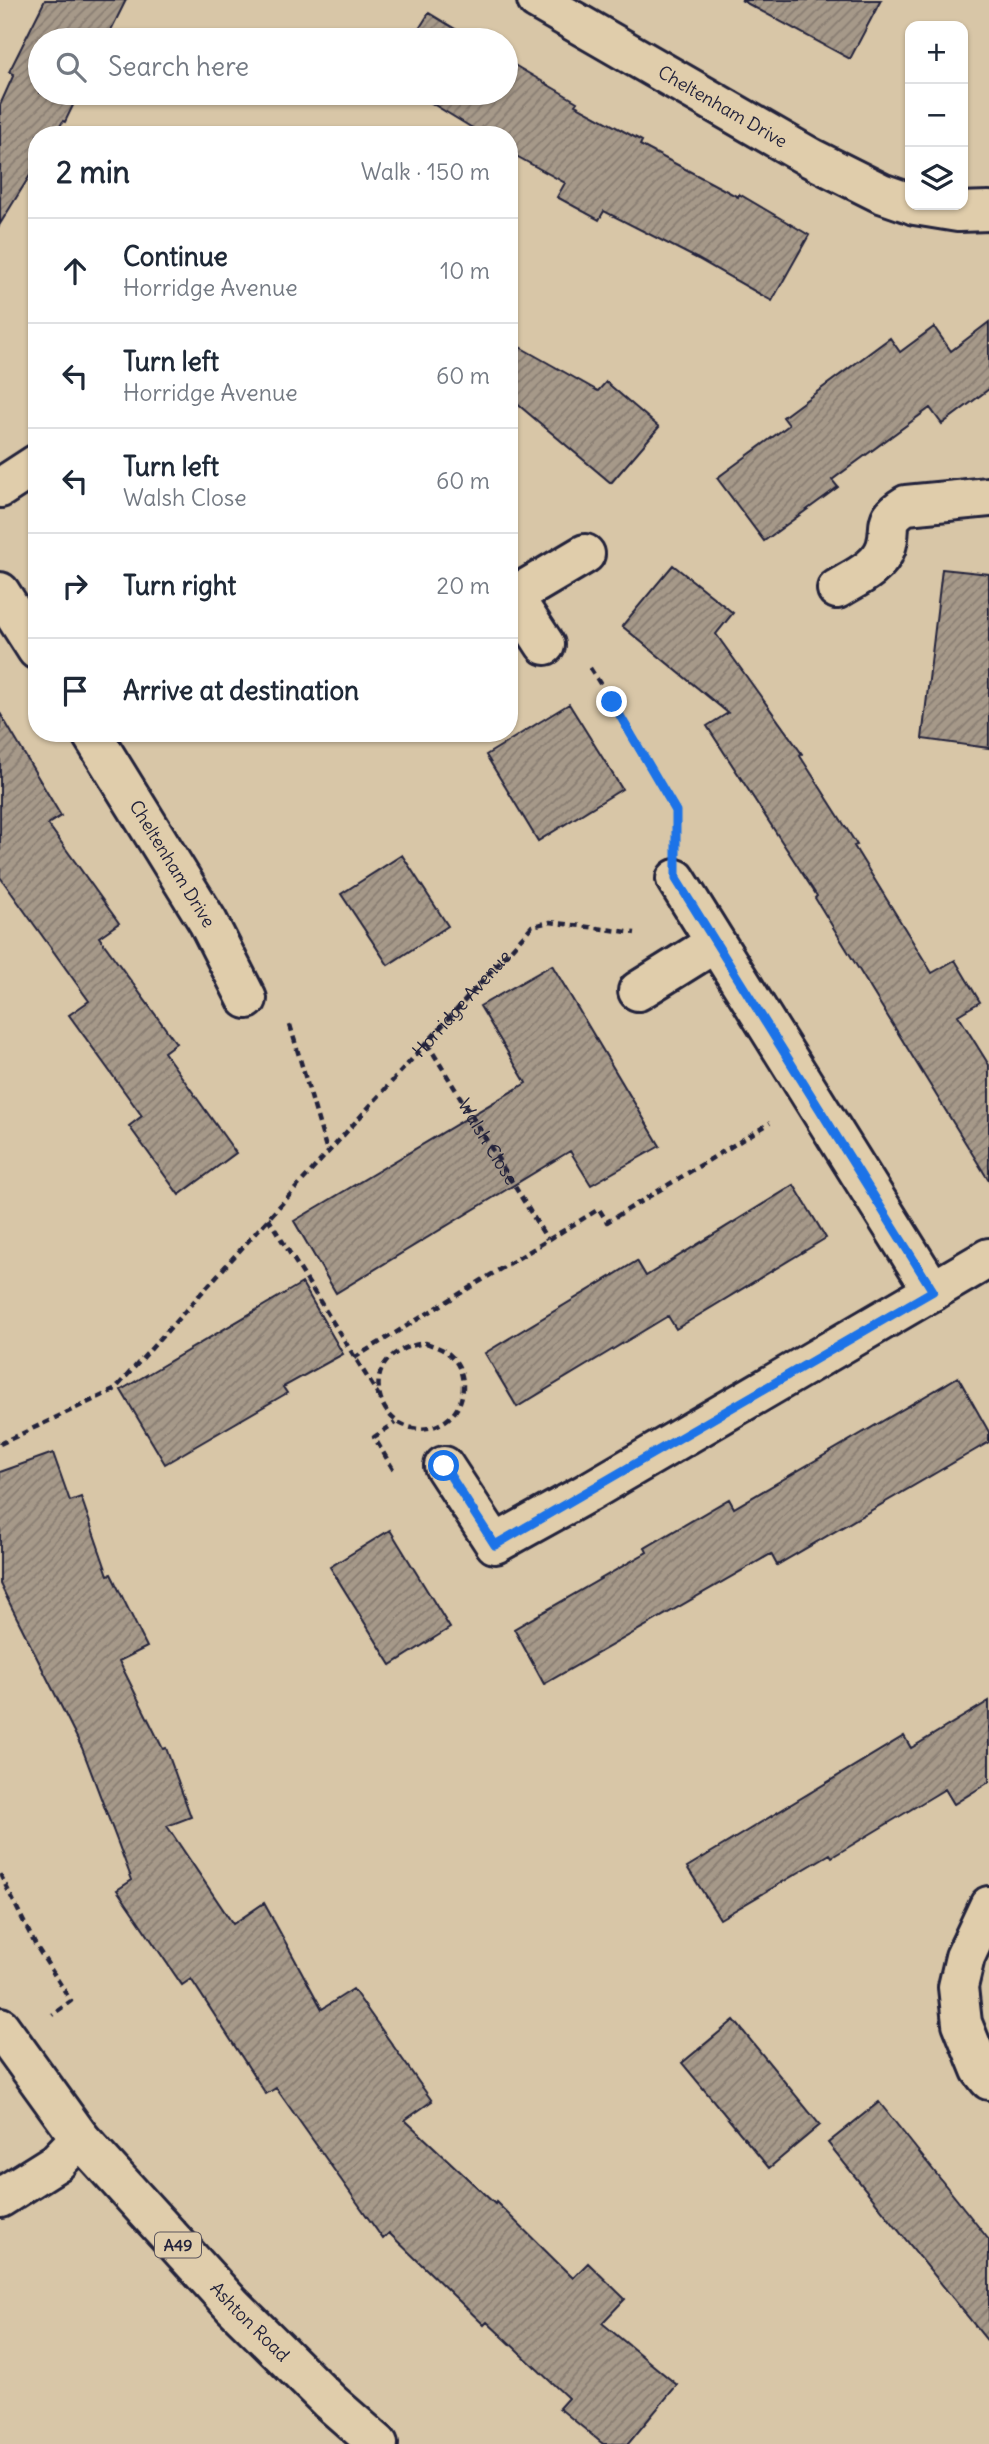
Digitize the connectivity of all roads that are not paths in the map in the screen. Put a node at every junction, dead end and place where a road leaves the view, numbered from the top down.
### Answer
1 (537, 0) edge
2 (905, 201) edge
3 (947, 210) edge
4 (989, 211) edge
5 (28, 470) edge
6 (0, 488) edge
7 (989, 497) edge
8 (585, 554) dead end
9 (837, 589) dead end
10 (518, 590) edge
11 (0, 592) edge
12 (518, 602) edge
13 (28, 636) edge
14 (545, 645) road end
15 (97, 742) edge
16 (676, 879) road end
17 (715, 943) junction
18 (638, 991) dead end
19 (247, 999) road end
20 (989, 1258) edge
21 (933, 1291) junction
22 (444, 1466) dead end
23 (989, 1906) edge
24 (0, 2027) edge
25 (989, 2080) edge
26 (80, 2138) junction
27 (0, 2198) edge
28 (378, 2444) edge

1 - 2 street, Cheltenham Drive
3 - 4 street, Cheltenham Drive
5 - 6 street
7 - 9 street
8 - 10 street
11 - 13 street
12 - 14 street
15 - 19 street, Cheltenham Drive
16 - 17 street
17 - 18 street
17 - 21 street
20 - 21 street
21 - 22 street
23 - 25 street
24 - 26 street, Ashton Road / A49
26 - 27 street
26 - 28 street, Ashton Road / A49

